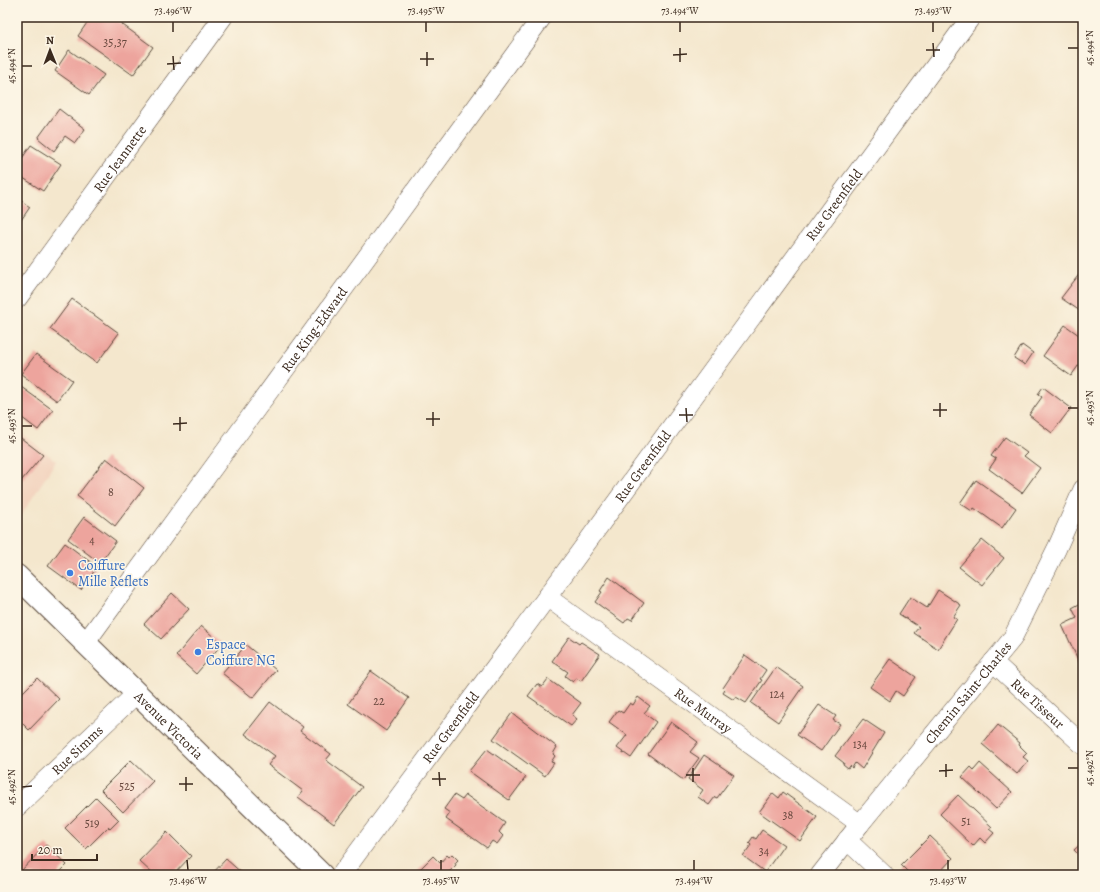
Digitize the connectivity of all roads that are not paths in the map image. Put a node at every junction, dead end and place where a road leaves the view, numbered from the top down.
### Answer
1 (223, 17) edge
2 (542, 17) edge
3 (972, 17) edge
4 (17, 300) edge
5 (1083, 489) edge
6 (17, 576) edge
7 (548, 597) junction
8 (86, 642) junction
9 (993, 662) junction
10 (137, 693) junction
11 (1083, 744) edge
12 (17, 807) edge
13 (860, 824) junction
14 (847, 840) junction
15 (322, 875) edge
16 (341, 875) edge
17 (820, 875) edge
18 (884, 875) edge

1 - 4 street, Rue Jeannette
2 - 8 street, Rue King-Edward
3 - 7 street, Rue Greenfield
5 - 9 street, Chemin Saint-Charles
6 - 8 street, Avenue Victoria
7 - 13 street, Rue Murray
7 - 16 street, Rue Greenfield
8 - 10 street, Avenue Victoria
9 - 11 street, Rue Tisseur
9 - 13 street, Chemin Saint-Charles
10 - 12 street, Rue Simms
10 - 15 street, Avenue Victoria
13 - 14 street, Chemin Saint-Charles
14 - 17 street, Chemin Saint-Charles
14 - 18 street

